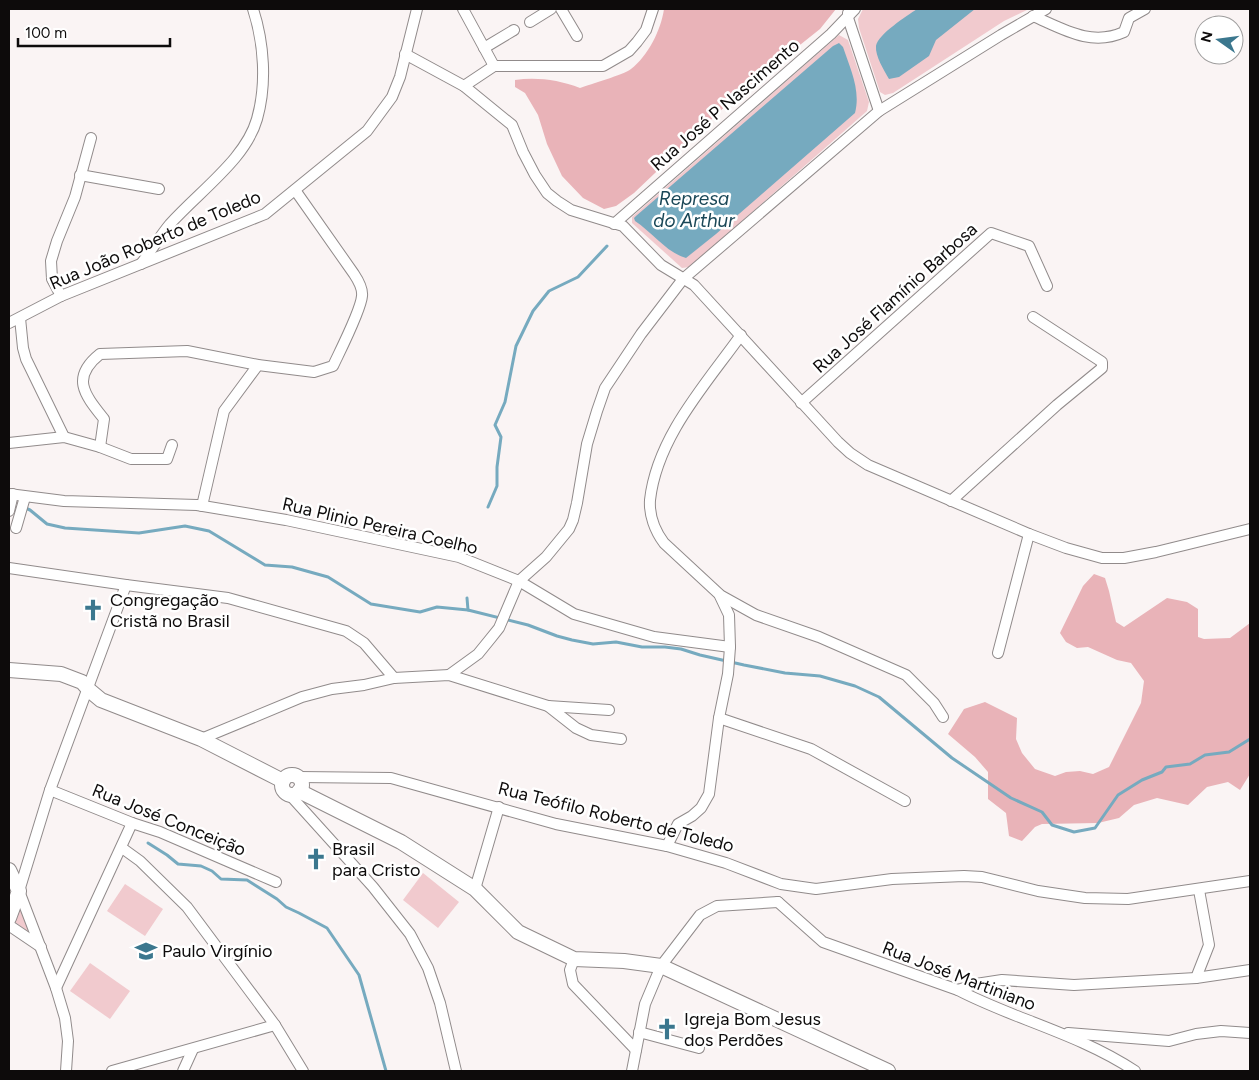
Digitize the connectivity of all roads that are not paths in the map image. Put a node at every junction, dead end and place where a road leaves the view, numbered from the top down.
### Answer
1 (253, 9) edge
2 (417, 9) edge
3 (462, 9) edge
4 (551, 9) edge
5 (561, 9) edge
6 (653, 9) edge
7 (855, 9) edge
8 (1046, 9) edge
9 (1145, 9) edge
10 (848, 13) edge
11 (1032, 16) junction
12 (530, 22) dead end
13 (514, 30) dead end
14 (577, 36) dead end
15 (484, 48) junction
16 (405, 54) junction
17 (494, 66) junction
18 (464, 86) junction
19 (880, 111) junction
20 (90, 138) dead end
21 (80, 175) junction
22 (159, 189) dead end
23 (295, 190) junction
24 (619, 225) junction
25 (140, 266) junction
26 (683, 279) junction
27 (1047, 286) dead end
28 (61, 296) junction
29 (1033, 317) dead end
30 (20, 318) junction
31 (9, 323) edge
32 (741, 336) junction
33 (258, 365) junction
34 (801, 403) junction
35 (64, 437) junction
36 (9, 443) edge
37 (172, 445) dead end
38 (100, 447) junction
39 (11, 495) edge
40 (24, 500) junction
41 (951, 501) junction
42 (202, 506) junction
43 (9, 511) edge
44 (16, 528) dead end
45 (1250, 529) edge
46 (1029, 534) junction
47 (9, 568) edge
48 (520, 581) junction
49 (126, 585) junction
50 (719, 594) junction
51 (730, 650) junction
52 (998, 653) dead end
53 (9, 670) edge
54 (449, 675) junction
55 (394, 678) junction
56 (89, 690) junction
57 (548, 706) junction
58 (609, 710) dead end
59 (943, 717) dead end
60 (719, 718) junction
61 (201, 739) junction
62 (621, 740) dead end
63 (299, 777) joint
64 (290, 789) junction
65 (50, 790) junction
66 (904, 801) dead end
67 (499, 807) junction
68 (132, 823) junction
69 (667, 846) junction
70 (122, 848) junction
71 (9, 870) edge
72 (1250, 881) edge
73 (276, 882) dead end
74 (780, 884) junction
75 (475, 889) junction
76 (1199, 890) junction
77 (19, 891) junction
78 (778, 902) junction
79 (9, 920) edge
80 (41, 947) junction
81 (574, 959) junction
82 (661, 966) junction
83 (1250, 970) edge
84 (1196, 978) junction
85 (56, 988) junction
86 (958, 990) junction
87 (275, 1025) junction
88 (639, 1032) junction
89 (1059, 1032) junction
90 (1250, 1033) edge
91 (699, 1048) dead end
92 (193, 1049) junction
93 (636, 1050) junction
94 (66, 1071) edge
95 (112, 1071) edge
96 (183, 1071) edge
97 (303, 1071) edge
98 (456, 1071) edge
99 (632, 1071) edge
100 (888, 1071) edge
101 (1135, 1071) edge

1 - 25 street
2 - 16 street, Rua João Roberto de Toledo
3 - 15 street
4 - 12 street
5 - 14 street
6 - 17 street
7 - 10 street, Rua José P Nascimento
8 - 11 street
9 - 11 street
10 - 19 street
10 - 24 street, Rua José P Nascimento
11 - 19 street
13 - 15 street
15 - 17 street
16 - 18 street
16 - 23 street, Rua João Roberto de Toledo
17 - 18 street
18 - 24 street
19 - 26 street
20 - 21 street
21 - 22 street
21 - 28 street
23 - 25 street, Rua João Roberto de Toledo
23 - 33 street
24 - 26 street
25 - 28 street, Rua João Roberto de Toledo
26 - 32 street
26 - 48 street
27 - 34 street, Rua José Flamínio Barbosa
28 - 30 street, Rua João Roberto de Toledo
29 - 41 street
30 - 31 street, Rua João Roberto de Toledo
30 - 35 street
32 - 34 street
32 - 50 street
33 - 38 street
33 - 42 street
34 - 41 street
35 - 36 street
35 - 38 street
37 - 38 street
39 - 40 street, Rua Plinio Pereira Coelho
39 - 43 street
40 - 42 street, Rua Plinio Pereira Coelho
40 - 44 street
41 - 46 street
42 - 48 street, Rua Plinio Pereira Coelho
45 - 46 street
46 - 52 street
47 - 49 street
48 - 51 street, Rua Plinio Pereira Coelho
48 - 54 street
49 - 55 street
49 - 56 street
50 - 51 street
50 - 59 street
51 - 60 street
53 - 56 street
54 - 55 street
54 - 57 street
55 - 61 street
56 - 61 street
56 - 65 street
57 - 58 street
57 - 62 street
60 - 66 street
60 - 69 street
61 - 64 street
63 - 64 street
63 - 67 street, Rua Teófilo Roberto de Toledo
64 - 75 street
64 - 98 street
65 - 68 street, Rua José Conceição
65 - 77 street
67 - 69 street, Rua Teófilo Roberto de Toledo
67 - 75 street
68 - 70 street
68 - 73 street, Rua José Conceição
69 - 74 street, Rua Teófilo Roberto de Toledo
70 - 85 street
70 - 87 street
71 - 77 street
72 - 76 street, Rua Teófilo Roberto de Toledo
74 - 76 street, Rua Teófilo Roberto de Toledo
74 - 78 street
75 - 81 street
76 - 84 street
77 - 79 street
77 - 80 street
78 - 82 street
78 - 86 street, Rua José Martiniano
79 - 80 street
80 - 85 street
81 - 82 street
81 - 93 street
82 - 88 street
82 - 100 street
83 - 84 street
84 - 86 street
85 - 94 street
86 - 89 street, Rua José Martiniano
87 - 92 street
87 - 97 street
88 - 91 street
88 - 93 street
89 - 90 street
89 - 101 street, Rua José Martiniano
92 - 95 street
92 - 96 street
93 - 99 street

